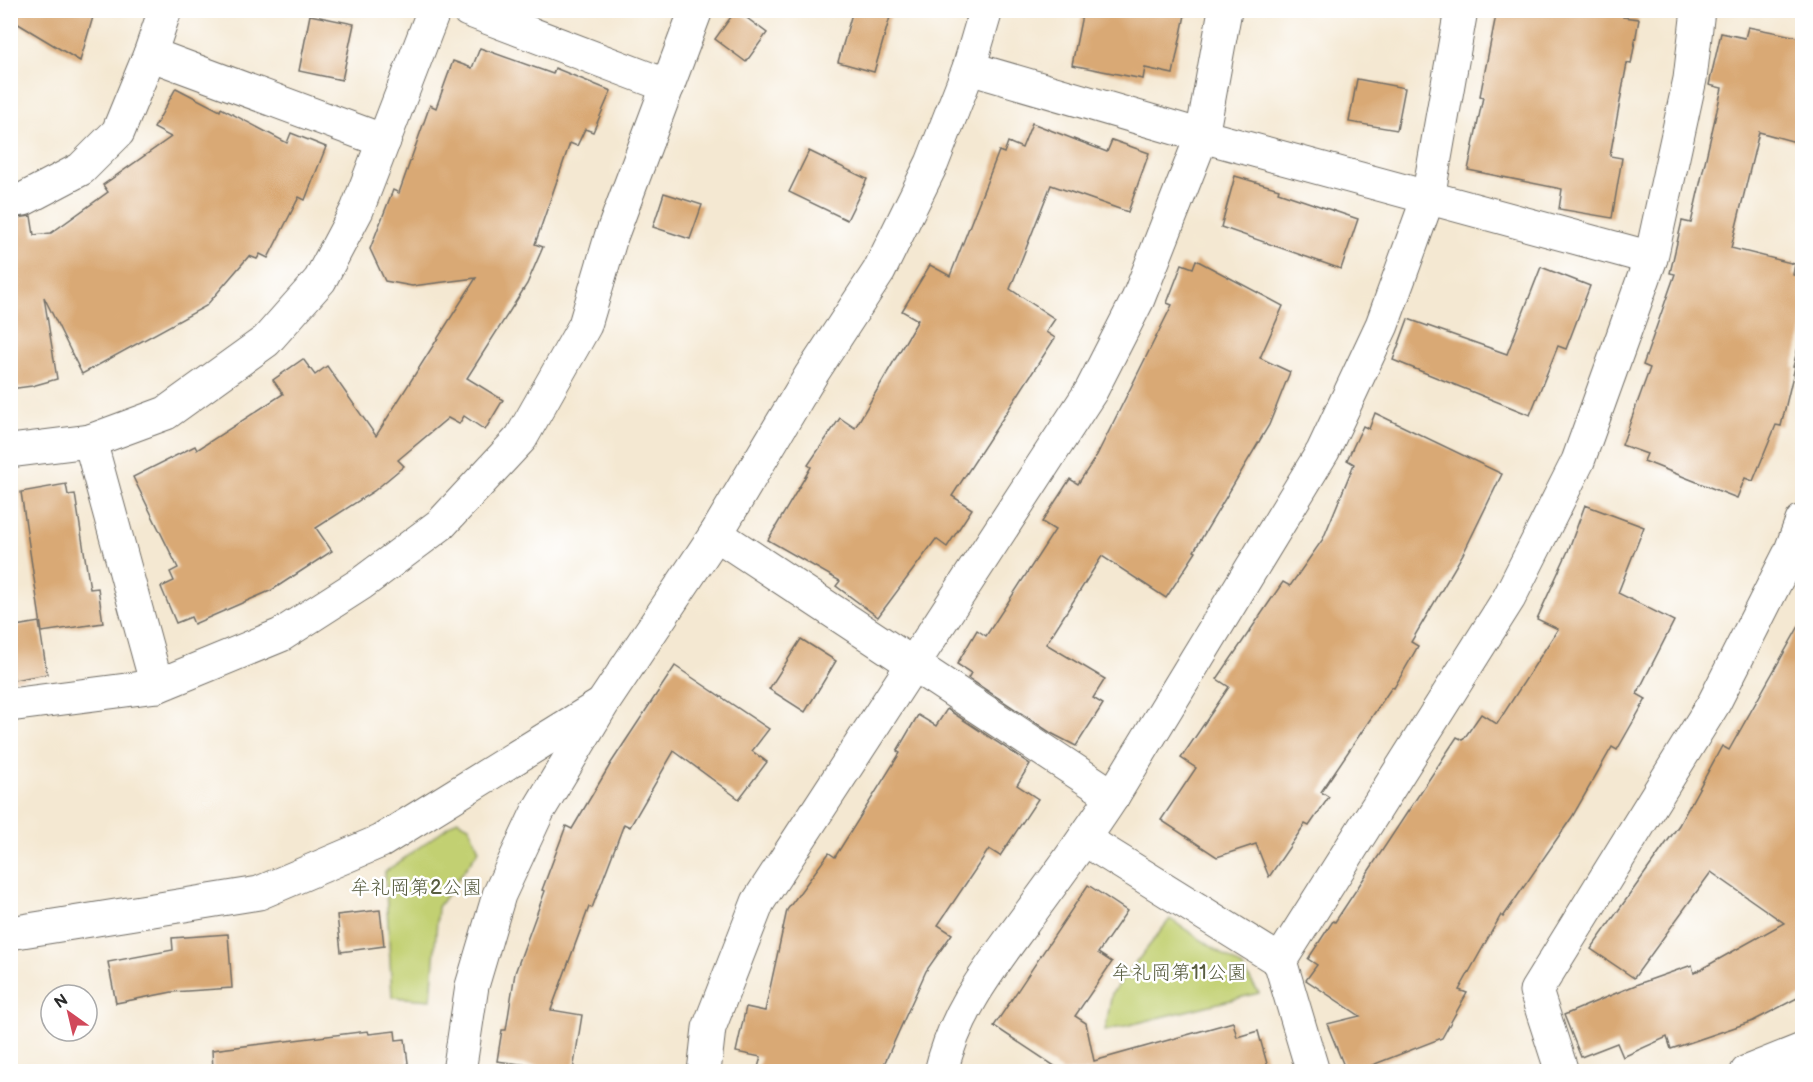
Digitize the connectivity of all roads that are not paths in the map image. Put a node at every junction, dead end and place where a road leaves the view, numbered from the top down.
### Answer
1 (165, 10) edge
2 (434, 10) edge
3 (468, 10) edge
4 (696, 10) edge
5 (986, 10) edge
6 (1225, 10) edge
7 (1461, 10) edge
8 (1698, 10) edge
9 (150, 54) junction
10 (969, 68) junction
11 (668, 86) junction
12 (1202, 136) junction
13 (384, 141) junction
14 (1428, 198) junction
15 (10, 201) edge
16 (1651, 258) junction
17 (90, 441) junction
18 (10, 451) edge
19 (1803, 521) edge
20 (716, 534) junction
21 (913, 666) junction
22 (157, 686) junction
23 (603, 703) junction
24 (10, 705) edge
25 (1113, 796) junction
26 (1084, 839) junction
27 (10, 933) edge
28 (1280, 961) junction
29 (1803, 1050) edge
30 (459, 1071) edge
31 (704, 1071) edge
32 (941, 1071) edge
33 (1313, 1071) edge
34 (1562, 1071) edge
35 (1747, 1071) edge

1 - 9 street
2 - 13 street
3 - 11 street
4 - 11 street
5 - 10 street
6 - 12 street
7 - 14 street
8 - 16 street
9 - 13 street
9 - 15 street
10 - 12 street
10 - 20 street
11 - 22 street
12 - 14 street
12 - 21 street
13 - 17 street
14 - 16 street
14 - 25 street
16 - 28 street
17 - 18 street
17 - 22 street
19 - 34 street
20 - 21 street
20 - 23 street
21 - 25 street
21 - 31 street
22 - 24 street
23 - 27 street
23 - 30 street
25 - 26 street
26 - 28 street
26 - 32 street
28 - 33 street
29 - 35 street

